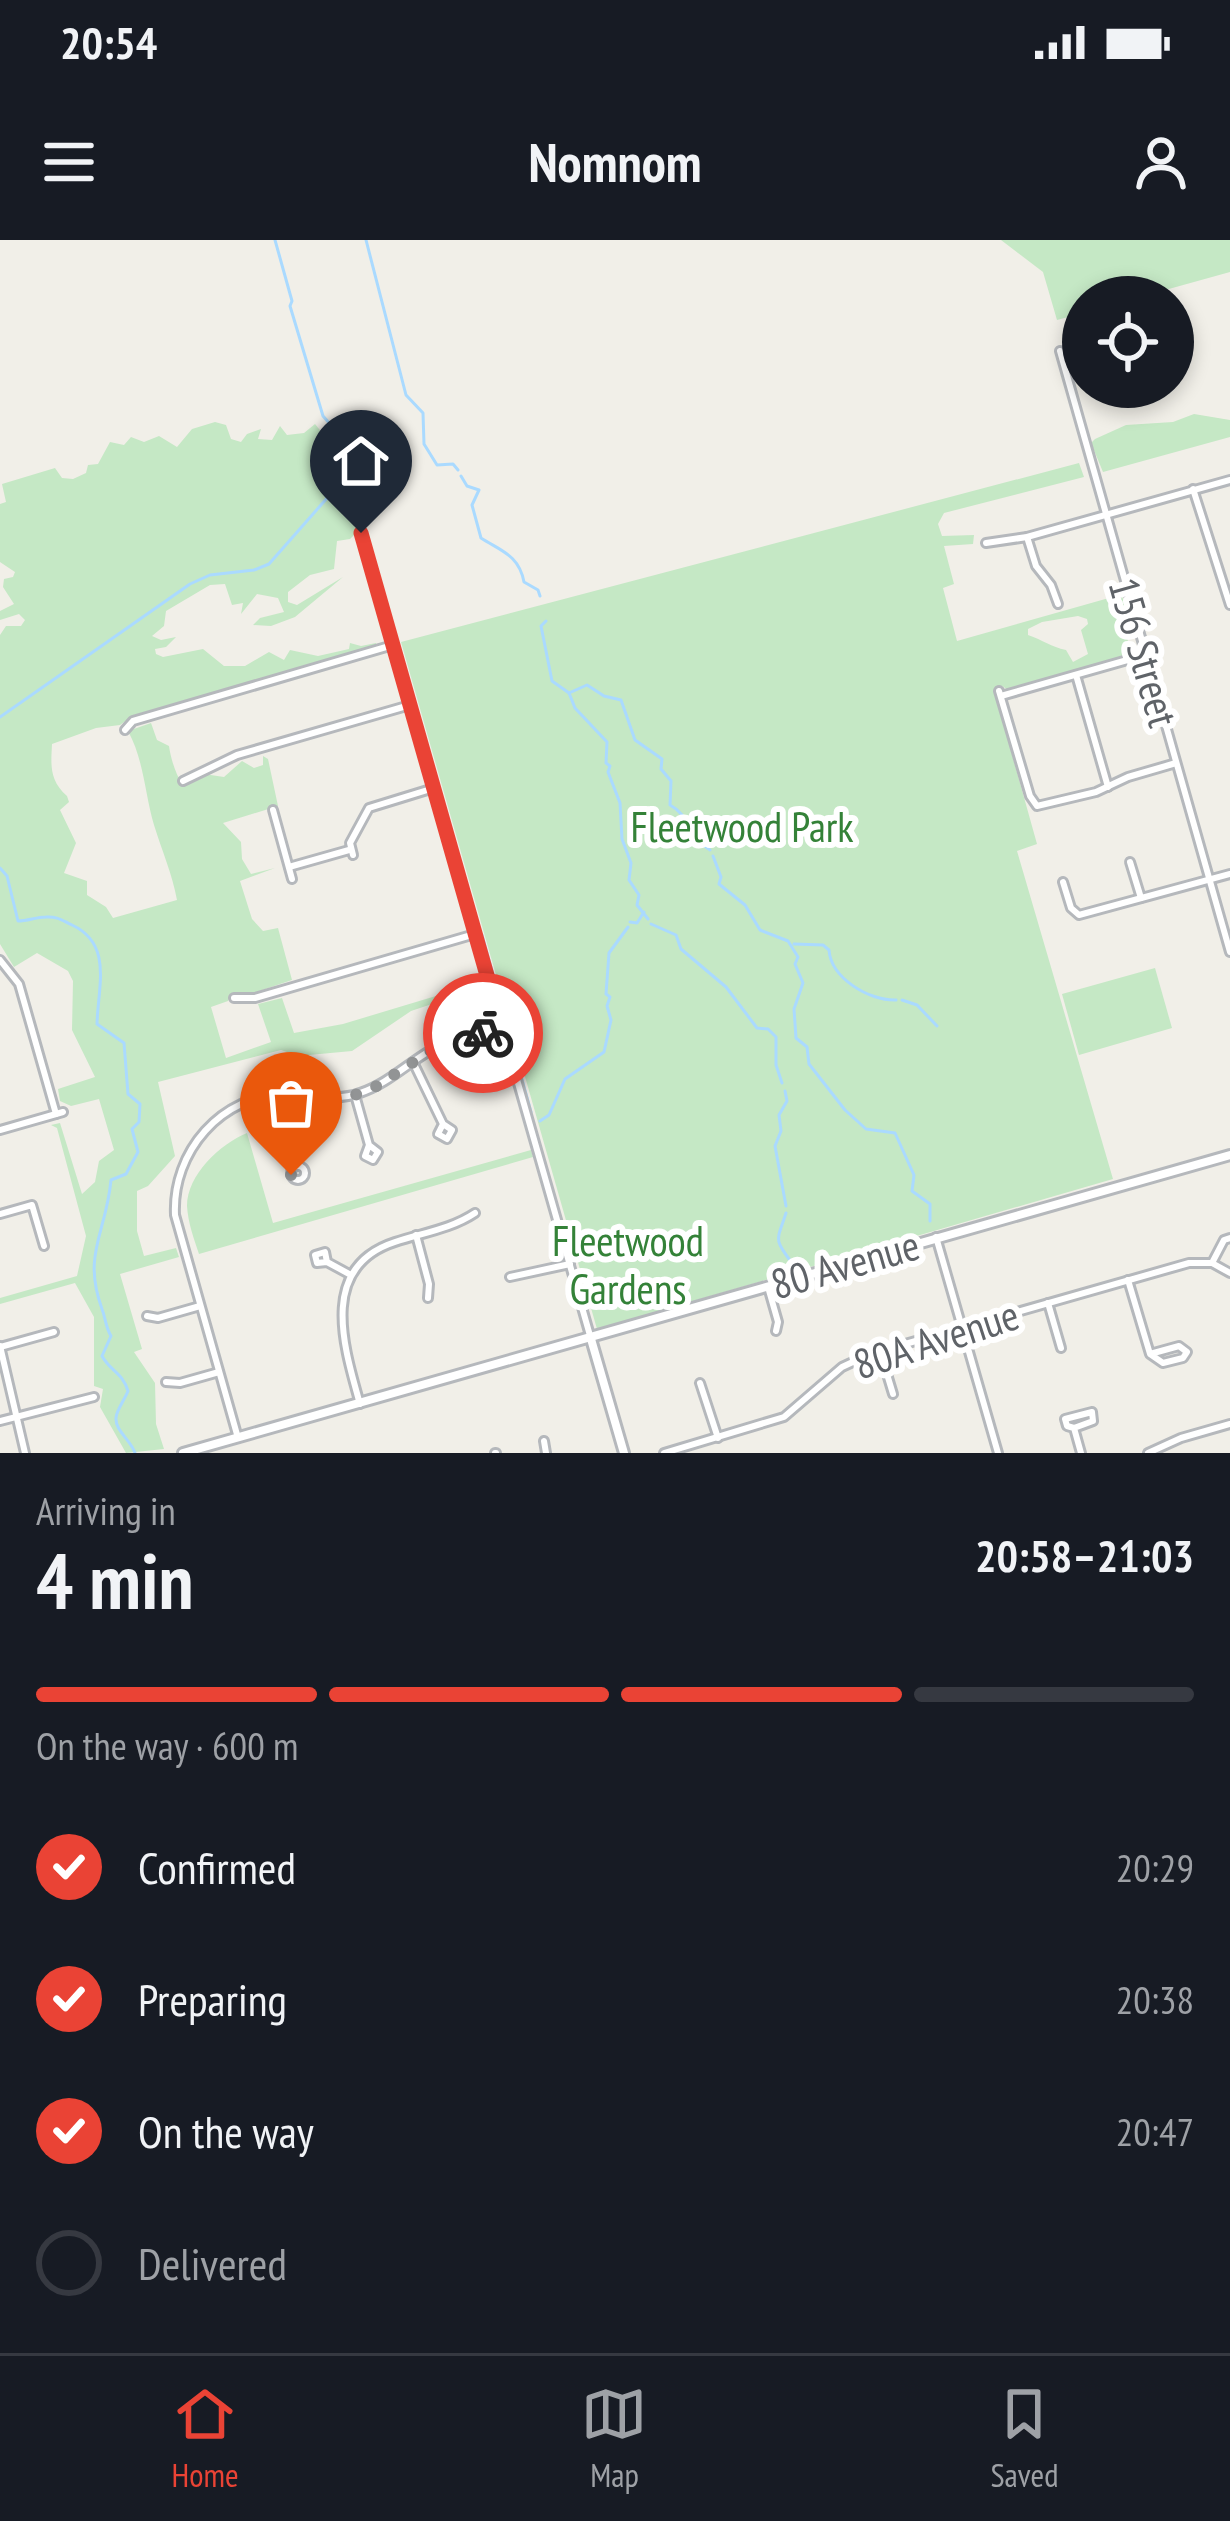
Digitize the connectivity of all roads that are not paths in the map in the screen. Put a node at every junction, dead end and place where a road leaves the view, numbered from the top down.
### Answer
1 (1060, 351) dead end
2 (1230, 479) edge
3 (1193, 489) junction
4 (1105, 514) junction
5 (361, 533) dead end
6 (1028, 537) junction
7 (986, 543) dead end
8 (1058, 604) dead end
9 (1230, 605) edge
10 (393, 645) junction
11 (1145, 655) junction
12 (1076, 675) junction
13 (410, 705) junction
14 (125, 730) dead end
15 (1176, 763) junction
16 (183, 781) dead end
17 (1108, 787) junction
18 (434, 788) junction
19 (273, 811) dead end
20 (1130, 862) dead end
21 (289, 867) junction
22 (1230, 874) edge
23 (1210, 878) junction
24 (292, 879) dead end
25 (1064, 882) dead end
26 (1141, 898) junction
27 (475, 934) junction
28 (1230, 952) edge
29 (0, 960) edge
30 (234, 998) dead end
31 (502, 1028) junction
32 (413, 1062) junction
33 (287, 1094) junction
34 (355, 1095) junction
35 (443, 1124) dead end
36 (0, 1130) edge
37 (369, 1145) dead end
38 (1230, 1155) edge
39 (296, 1165) dead end
40 (0, 1214) edge
41 (475, 1214) dead end
42 (416, 1235) junction
43 (936, 1237) junction
44 (1230, 1238) edge
45 (44, 1246) dead end
46 (1230, 1257) edge
47 (327, 1262) dead end
48 (1213, 1263) junction
49 (570, 1264) junction
50 (1227, 1270) edge
51 (351, 1275) junction
52 (510, 1277) dead end
53 (1128, 1280) junction
54 (768, 1286) junction
55 (428, 1298) dead end
56 (1048, 1303) junction
57 (200, 1306) junction
58 (147, 1316) dead end
59 (962, 1327) junction
60 (776, 1331) dead end
61 (55, 1332) dead end
62 (591, 1339) junction
63 (0, 1346) edge
64 (1061, 1348) dead end
65 (880, 1351) junction
66 (1150, 1354) junction
67 (219, 1372) junction
68 (166, 1382) dead end
69 (700, 1383) dead end
70 (892, 1394) dead end
71 (94, 1397) dead end
72 (360, 1404) junction
73 (14, 1417) junction
74 (0, 1421) edge
75 (1230, 1424) edge
76 (1074, 1428) dead end
77 (238, 1438) junction
78 (718, 1438) junction
79 (544, 1441) dead end
80 (25, 1453) edge
81 (183, 1453) edge
82 (546, 1453) edge
83 (625, 1453) edge
84 (664, 1453) edge
85 (998, 1453) edge
86 (1081, 1453) edge
87 (1148, 1453) edge

1 - 4 street, 156 Street
2 - 3 street
3 - 4 street
3 - 9 street
4 - 6 street
4 - 11 street, 156 Street
5 - 10 street
6 - 7 street
6 - 8 street
10 - 13 street
10 - 14 street
11 - 12 street
11 - 15 street, 156 Street
12 - 17 street
12 - 17 street
13 - 16 street
13 - 18 street
15 - 17 street
15 - 23 street, 156 Street
18 - 21 street
18 - 27 street
19 - 21 street
20 - 26 street
21 - 24 street
22 - 23 street
23 - 26 street
23 - 28 street, 156 Street
25 - 26 street
27 - 30 street
27 - 31 street
29 - 36 street
31 - 32 street
31 - 49 street
32 - 34 street
32 - 35 street
33 - 34 street
33 - 39 street
33 - 57 street
34 - 37 street
38 - 43 street, 80 Avenue
40 - 45 street
41 - 42 street
42 - 51 street
42 - 55 street
43 - 54 street, 80 Avenue
43 - 59 street
44 - 48 street
46 - 50 street
47 - 51 street
48 - 50 street
48 - 53 street, 80A Avenue
49 - 52 street
49 - 62 street
51 - 72 street
53 - 56 street, 80A Avenue
53 - 66 street
54 - 60 street
54 - 62 street, 80 Avenue
56 - 59 street, 80A Avenue
56 - 64 street
57 - 58 street
57 - 67 street
59 - 65 street, 80A Avenue
59 - 85 street
61 - 63 street
62 - 72 street, 80 Avenue
62 - 83 street
63 - 73 street
65 - 70 street
65 - 78 street, 80A Avenue
66 - 66 street
67 - 68 street
67 - 77 street
69 - 78 street
71 - 73 street
72 - 77 street, 80 Avenue
73 - 74 street
73 - 80 street
75 - 87 street
76 - 86 street
77 - 81 street, 80 Avenue
78 - 84 street, 80A Avenue
79 - 82 street

